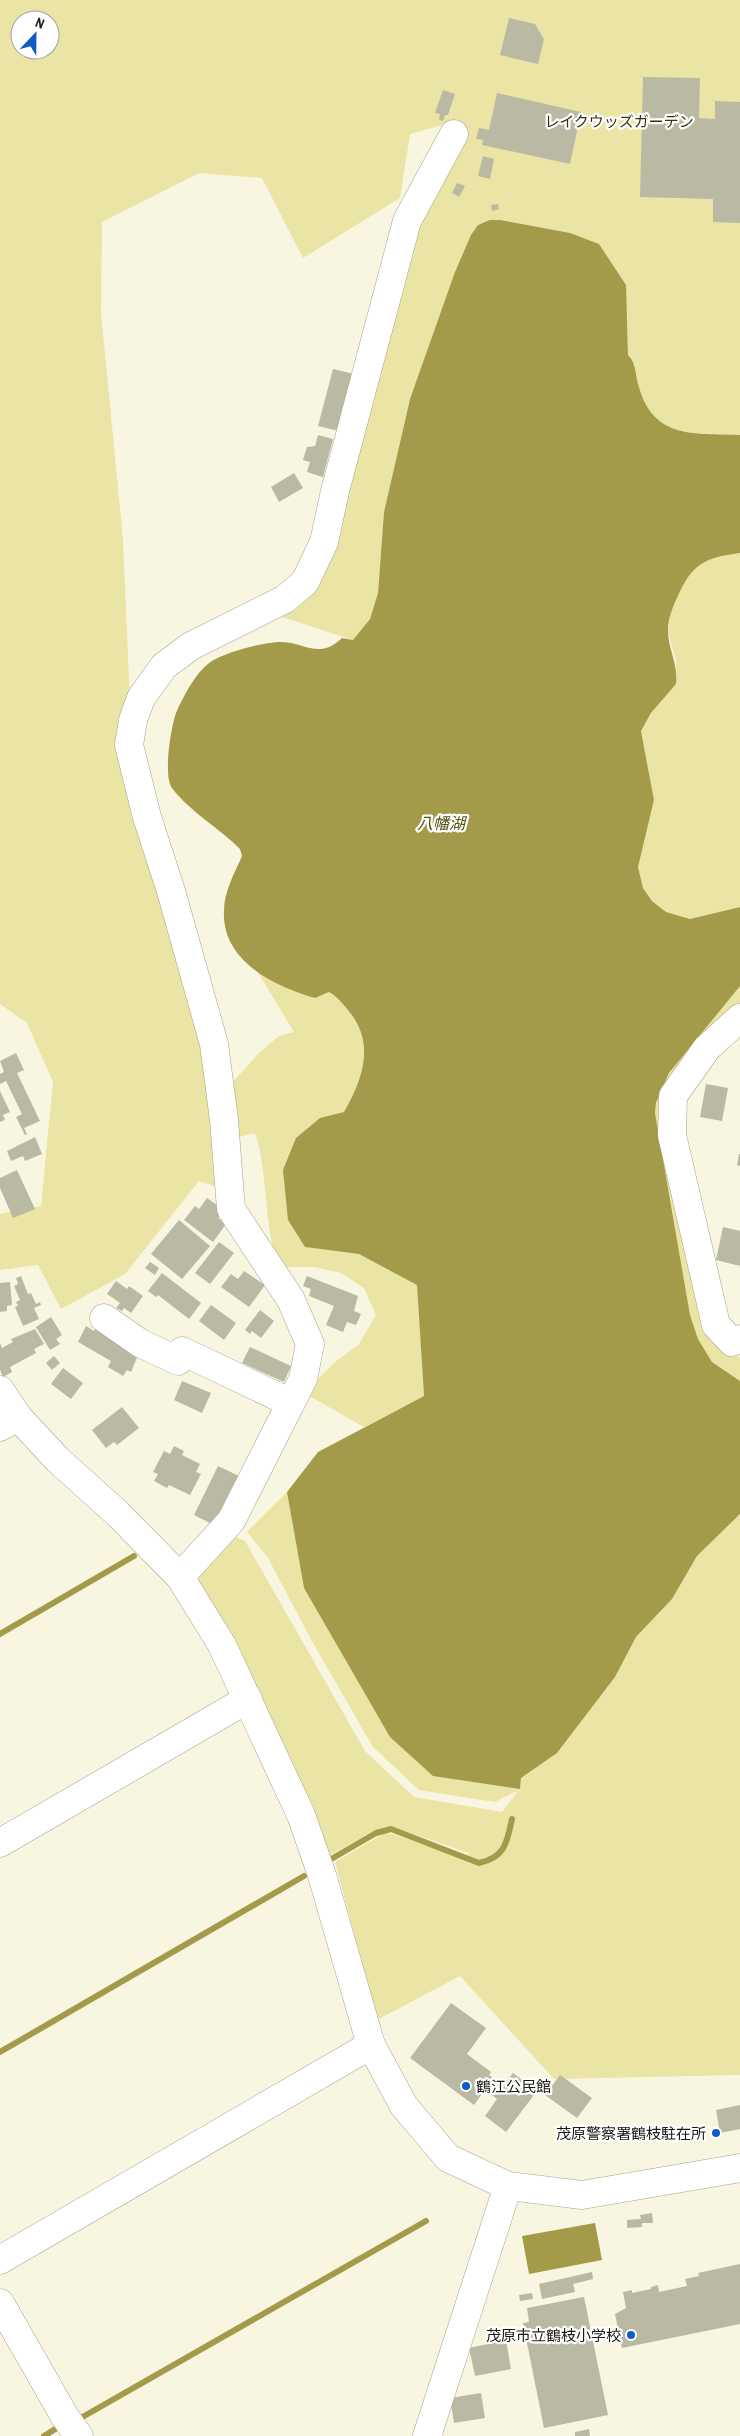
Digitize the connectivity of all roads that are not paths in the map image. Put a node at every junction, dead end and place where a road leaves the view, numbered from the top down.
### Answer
1 (454, 134) dead end
2 (740, 1018) edge
3 (104, 1318) dead end
4 (740, 1339) edge
5 (0, 1390) edge
6 (290, 1403) junction
7 (9, 1422) edge
8 (180, 1577) junction
9 (248, 1699) junction
10 (0, 1843) edge
11 (371, 2045) junction
12 (740, 2168) edge
13 (508, 2186) junction
14 (0, 2260) edge
15 (0, 2304) edge
16 (79, 2436) edge
17 (427, 2436) edge

1 - 6 street
2 - 4 street
3 - 6 street
5 - 7 street
6 - 8 street
7 - 8 street
8 - 9 street
9 - 10 street
9 - 11 street
11 - 13 street
11 - 14 street
12 - 13 street
13 - 17 street
15 - 16 street

